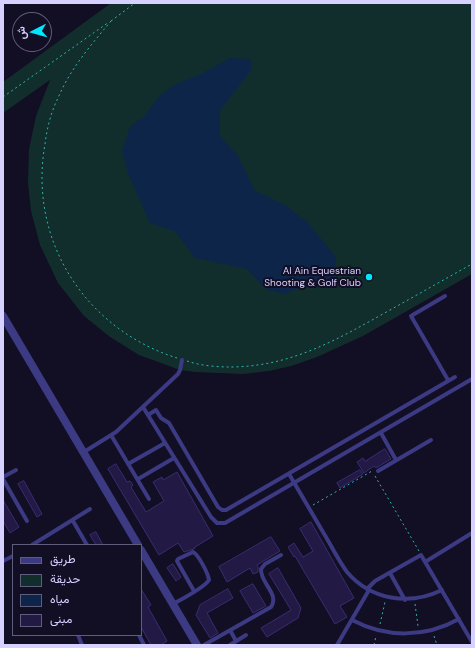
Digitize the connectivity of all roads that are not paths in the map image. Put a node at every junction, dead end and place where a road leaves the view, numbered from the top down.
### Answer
1 (445, 296) dead end
2 (3, 316) edge
3 (182, 360) road end
4 (455, 376) dead end
5 (472, 379) edge
6 (448, 380) junction
7 (143, 407) junction
8 (148, 415) junction
9 (381, 433) junction
10 (111, 435) junction
11 (432, 440) dead end
12 (165, 443) junction
13 (83, 452) junction
14 (174, 458) junction
15 (396, 460) junction
16 (128, 464) junction
17 (16, 470) dead end
18 (378, 471) dead end
19 (289, 474) junction
20 (3, 478) edge
21 (138, 479) junction
22 (295, 483) junction
23 (149, 499) dead end
24 (90, 509) dead end
25 (27, 520) dead end
26 (73, 521) junction
27 (472, 533) edge
28 (43, 539) junction
29 (34, 544) edge
30 (46, 544) edge
31 (86, 544) edge
32 (137, 544) edge
33 (142, 552) edge
34 (281, 555) dead end
35 (12, 557) edge
36 (3, 562) edge
37 (425, 562) junction
38 (390, 573) junction
39 (368, 589) junction
40 (442, 590) junction
41 (194, 591) junction
42 (405, 600) junction
43 (173, 605) junction
44 (459, 619) junction
45 (352, 620) junction
46 (230, 630) junction
47 (246, 635) dead end
48 (140, 636) edge
49 (471, 639) edge
50 (236, 641) junction
51 (144, 645) edge
52 (197, 645) edge
53 (204, 645) edge
54 (230, 645) edge
55 (337, 645) edge

1 - 6 lane
2 - 13 street
3 - 7 lane
4 - 6 lane
5 - 9 lane
6 - 19 lane
7 - 8 lane
7 - 10 lane
8 - 12 lane
8 - 19 lane
9 - 15 lane
9 - 22 lane
10 - 13 lane
10 - 16 lane
11 - 15 lane
12 - 14 lane
12 - 16 lane
13 - 32 street
14 - 21 lane
14 - 22 lane
15 - 18 lane
16 - 21 lane
17 - 20 lane
19 - 22 lane
20 - 25 lane
21 - 23 lane
22 - 39 lane
24 - 26 lane
26 - 28 lane
26 - 31 lane
27 - 37 lane
28 - 29 lane
28 - 30 lane
33 - 43 street
34 - 46 lane
35 - 36 lane
37 - 38 lane
37 - 40 lane
38 - 39 lane
38 - 42 lane
39 - 42 lane
39 - 45 lane
40 - 42 lane
40 - 44 lane
41 - 41 lane
41 - 43 lane
43 - 52 street
44 - 45 lane
44 - 49 lane
45 - 55 lane
46 - 50 lane
46 - 53 lane
47 - 50 lane
48 - 51 lane
50 - 54 lane

